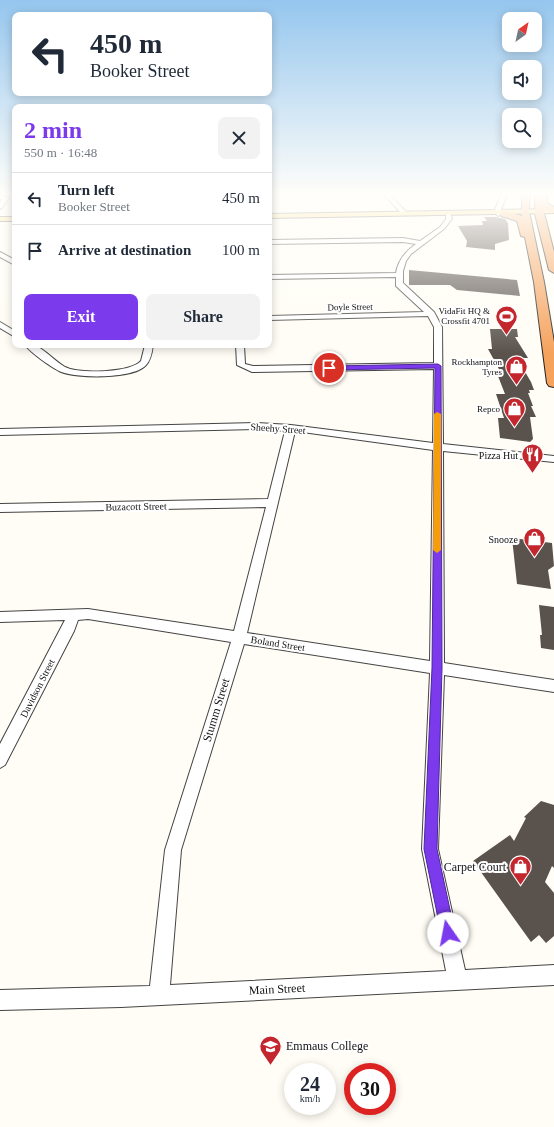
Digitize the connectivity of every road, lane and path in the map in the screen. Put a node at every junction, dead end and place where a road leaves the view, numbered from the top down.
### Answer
1 (416, 248) edge
2 (532, 248) edge
3 (548, 248) edge
4 (0, 254) edge
5 (12, 261) edge
6 (554, 270) edge
7 (398, 275) junction
8 (272, 277) edge
9 (431, 314) junction
10 (272, 318) edge
11 (0, 324) edge
12 (12, 333) edge
13 (33, 348) edge
14 (148, 348) edge
15 (240, 348) edge
16 (438, 366) junction
17 (554, 383) edge
18 (291, 428) junction
19 (0, 432) edge
20 (437, 447) junction
21 (554, 459) edge
22 (271, 503) junction
23 (0, 508) edge
24 (73, 614) junction
25 (0, 617) edge
26 (239, 637) junction
27 (437, 668) junction
28 (554, 686) edge
29 (0, 760) edge
30 (554, 975) edge
31 (458, 981) junction
32 (159, 994) junction
33 (0, 1000) edge

1 - 7 street
2 - 17 highway
3 - 6 highway
4 - 5 street
7 - 8 street
7 - 9 street
9 - 10 street, Doyle Street
9 - 16 street
11 - 12 street
13 - 14 street
15 - 16 street
16 - 20 street
18 - 19 street, Sheehy Street
18 - 20 street, Sheehy Street
18 - 22 street, Stumm Street
20 - 21 street, Sheehy Street
20 - 27 street
22 - 23 street, Buzacott Street
22 - 26 street, Stumm Street
24 - 25 street, Boland Street
24 - 26 street, Boland Street
24 - 29 street, Davidson Street
26 - 27 street, Boland Street
26 - 32 street, Stumm Street
27 - 28 street, Boland Street
27 - 31 street
30 - 31 street, Main Street
31 - 32 street, Main Street
32 - 33 street, Main Street

